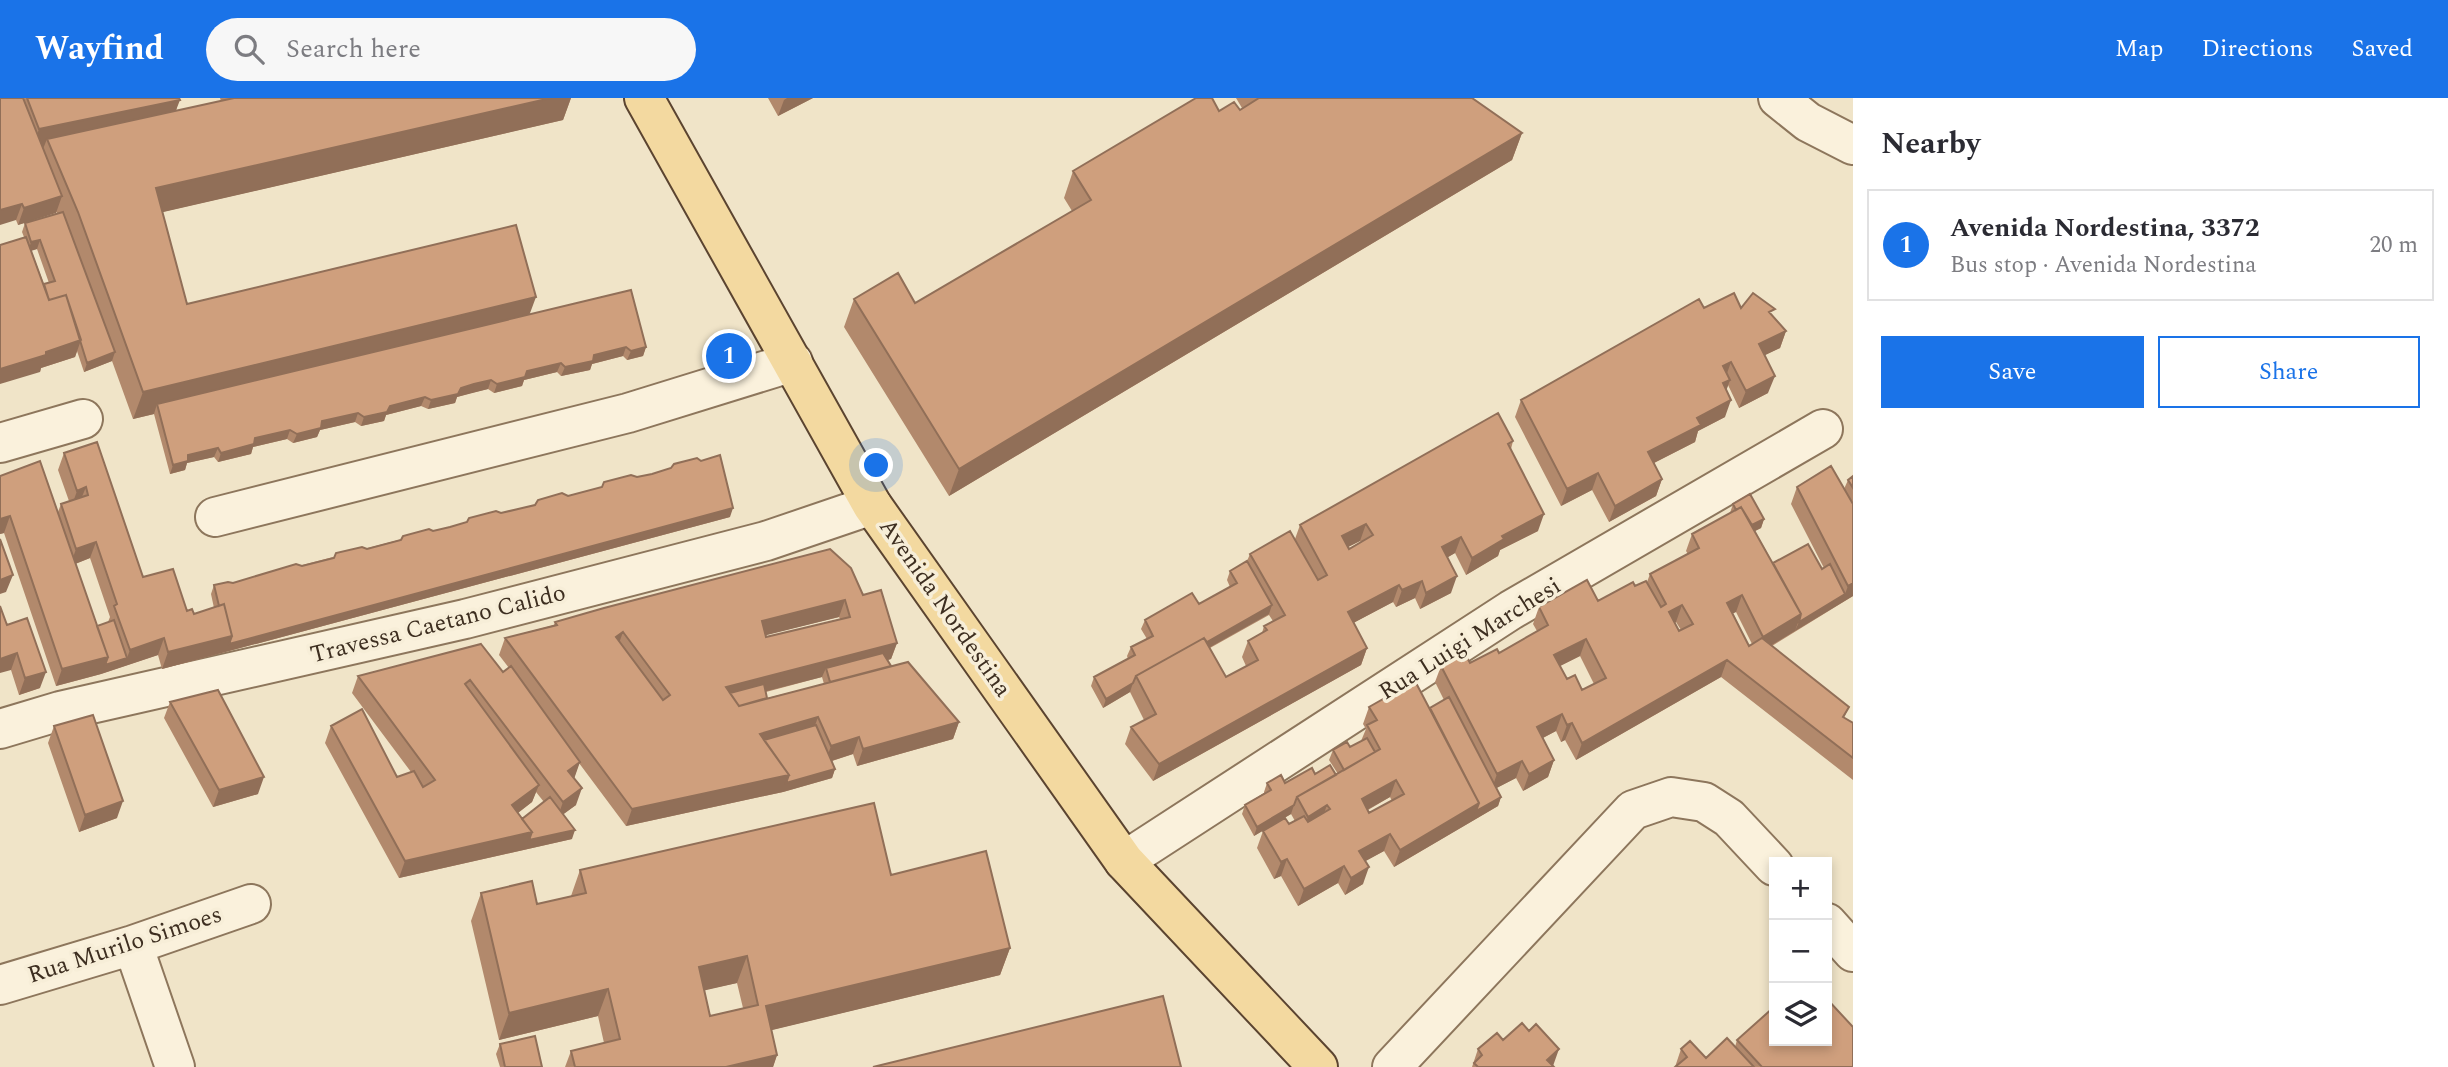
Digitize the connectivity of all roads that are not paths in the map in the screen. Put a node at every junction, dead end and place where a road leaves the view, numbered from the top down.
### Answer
1 (644, 98) edge
2 (1778, 98) edge
3 (1853, 145) edge
4 (793, 362) junction
5 (83, 419) dead end
6 (1823, 429) dead end
7 (0, 443) edge
8 (873, 505) junction
9 (215, 517) dead end
10 (0, 729) edge
11 (1125, 861) junction
12 (1769, 861) edge
13 (250, 904) dead end
14 (1832, 929) edge
15 (133, 945) junction
16 (1853, 952) edge
17 (0, 985) edge
18 (175, 1067) edge
19 (1318, 1067) edge
20 (1392, 1067) edge

1 - 4 main road, Avenida Nordestina
2 - 3 street
4 - 8 main road, Avenida Nordestina
4 - 9 street
5 - 7 street
6 - 11 street, Rua Luigi Marchesi
8 - 10 street, Travessa Caetano Calido
8 - 11 main road, Avenida Nordestina
11 - 19 main road, Avenida Nordestina
12 - 20 street
13 - 15 street, Rua Murilo Simoes
14 - 16 street
15 - 17 street, Rua Murilo Simoes
15 - 18 street

